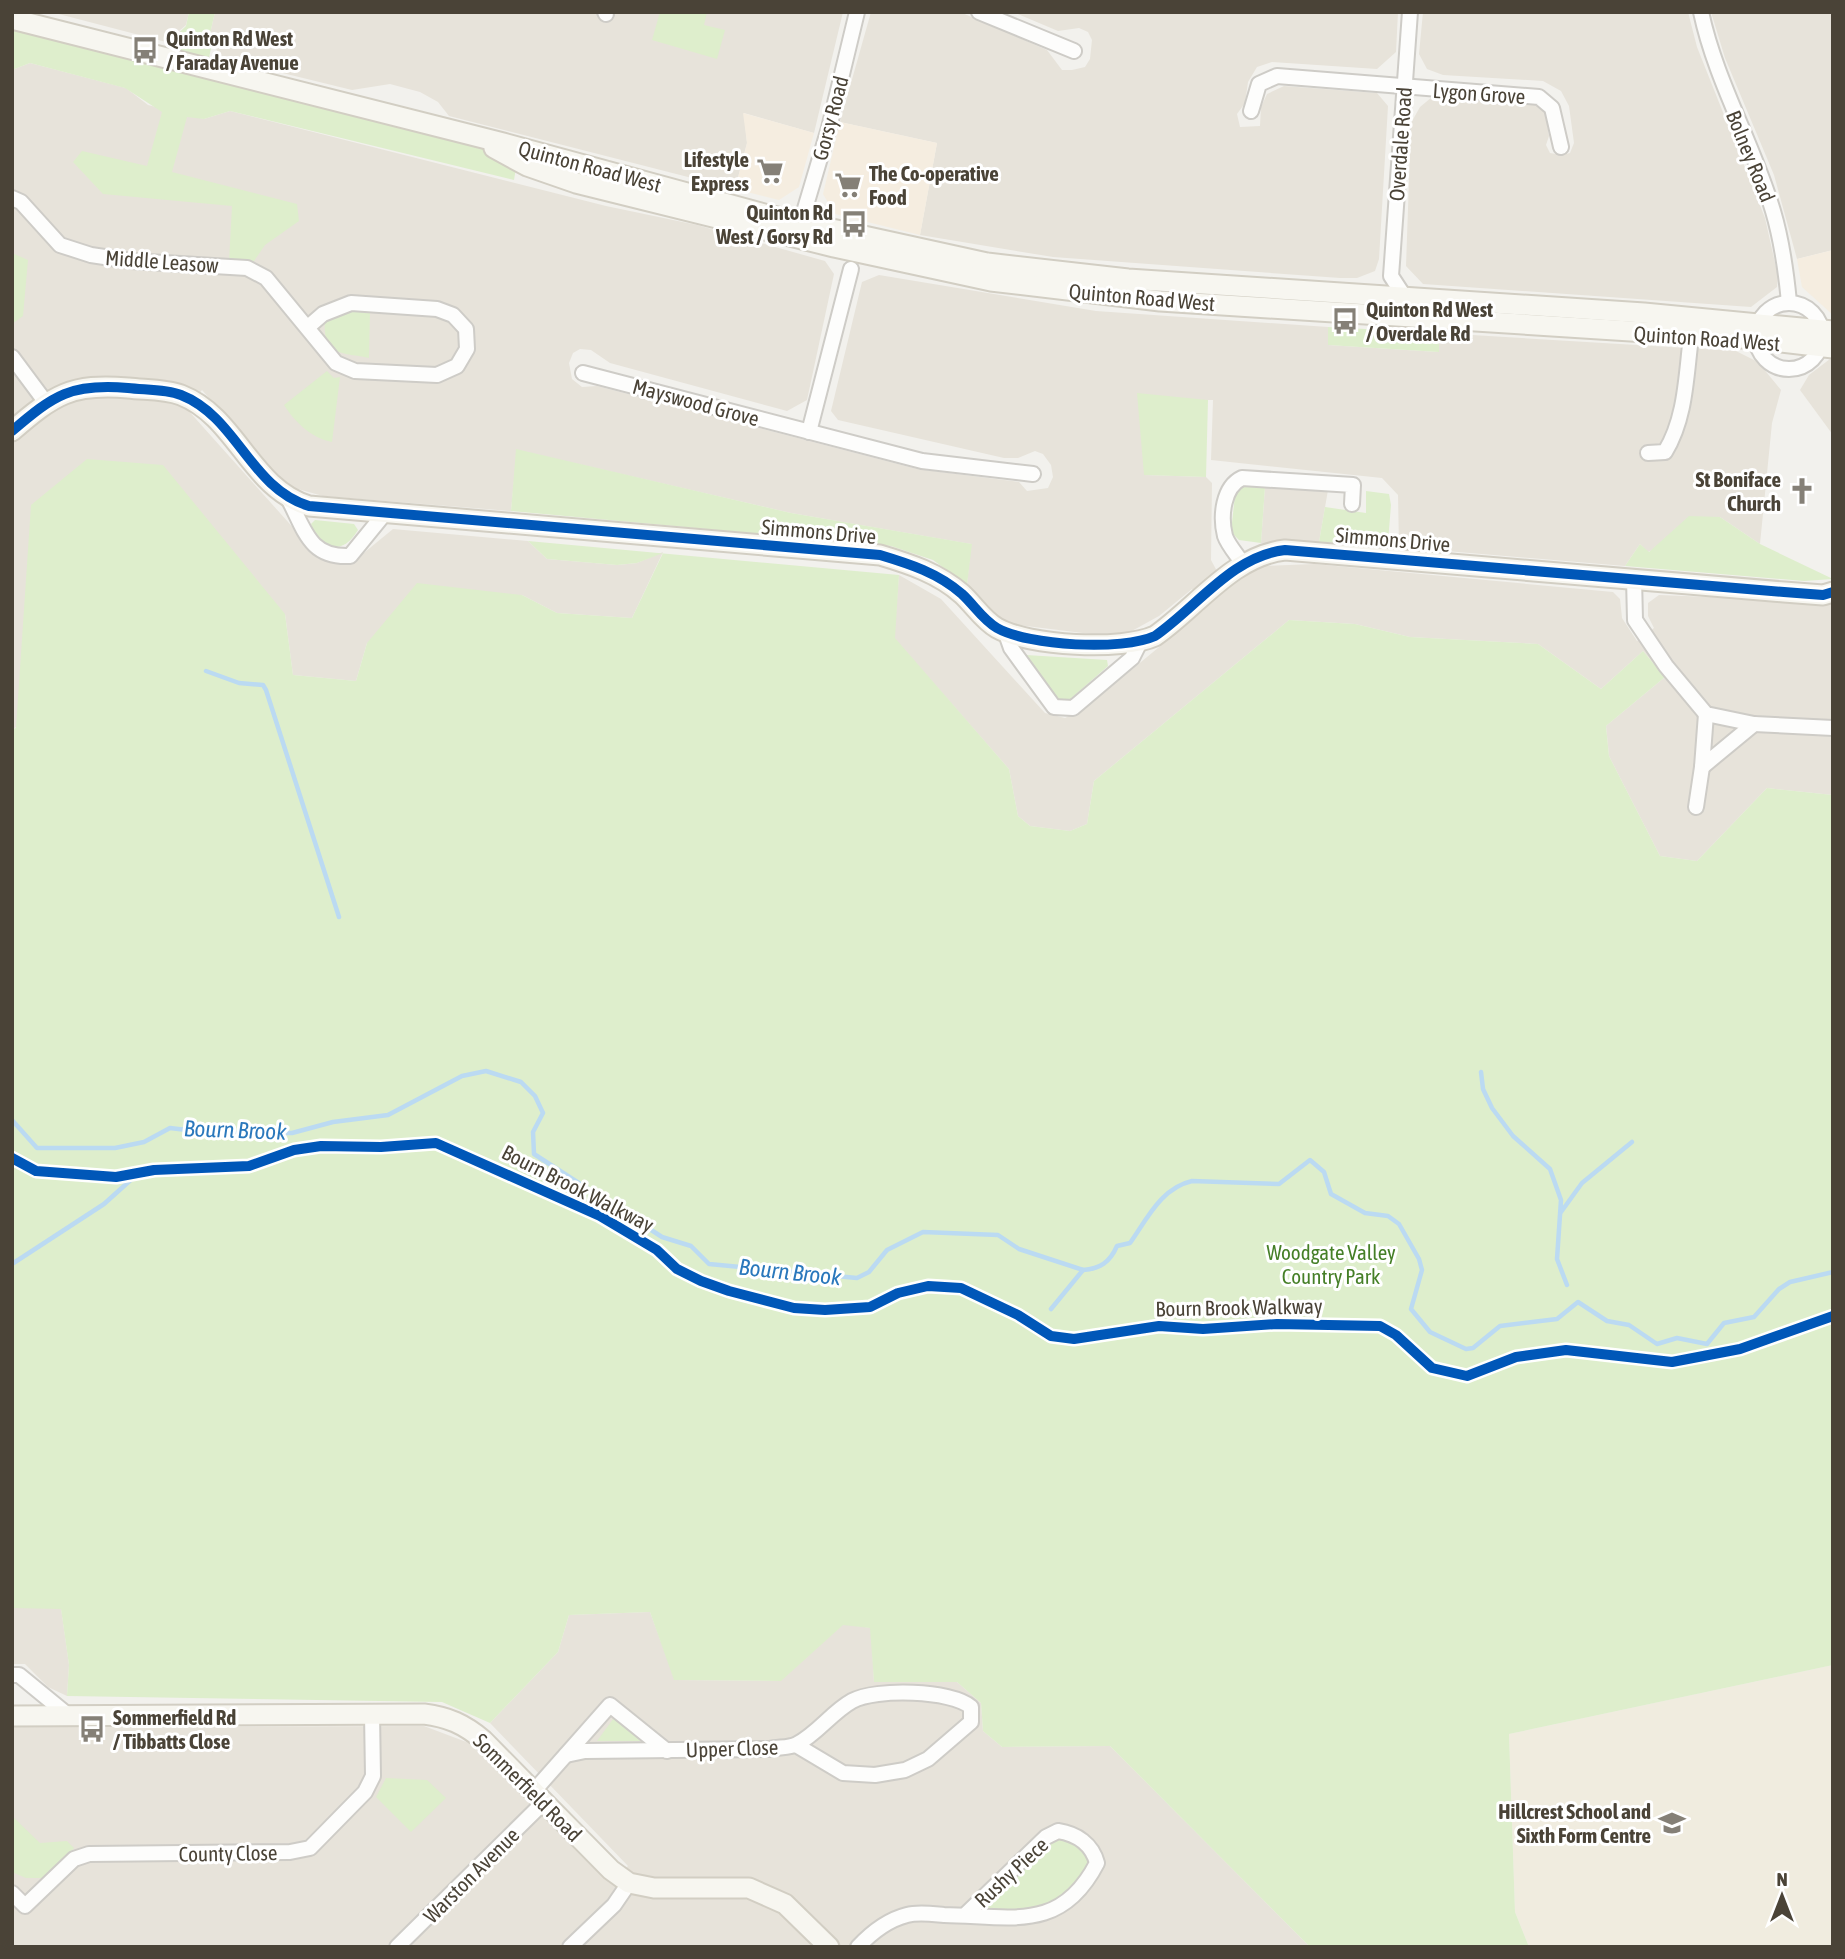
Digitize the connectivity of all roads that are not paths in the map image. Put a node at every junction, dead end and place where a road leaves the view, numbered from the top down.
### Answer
1 (857, 12) edge
2 (979, 12) edge
3 (1410, 12) edge
4 (1701, 12) edge
5 (12, 19) edge
6 (1073, 51) dead end
7 (1403, 87) junction
8 (1251, 111) dead end
9 (471, 136) junction
10 (1561, 147) dead end
11 (12, 198) edge
12 (801, 222) junction
13 (858, 236) junction
14 (815, 242) junction
15 (835, 247) junction
16 (881, 257) junction
17 (851, 268) junction
18 (1391, 276) junction
19 (1789, 302) junction
20 (1369, 307) junction
21 (1406, 309) junction
22 (308, 327) junction
23 (1757, 331) junction
24 (1692, 337) junction
25 (1827, 339) edge
26 (12, 357) edge
27 (583, 373) dead end
28 (47, 404) junction
29 (12, 431) edge
30 (809, 432) junction
31 (1648, 453) dead end
32 (1033, 474) dead end
33 (289, 500) junction
34 (1352, 504) dead end
35 (385, 513) junction
36 (1243, 564) junction
37 (1634, 578) junction
38 (1833, 592) edge
39 (1005, 632) junction
40 (1140, 642) junction
41 (1706, 714) junction
42 (1754, 724) junction
43 (1833, 729) edge
44 (1702, 767) junction
45 (1696, 807) dead end
46 (12, 1675) edge
47 (372, 1714) junction
48 (12, 1716) edge
49 (69, 1716) junction
50 (796, 1745) junction
51 (667, 1751) junction
52 (566, 1755) junction
53 (538, 1797) junction
54 (629, 1883) junction
55 (12, 1893) edge
56 (965, 1915) junction
57 (397, 1947) edge
58 (570, 1947) edge
59 (829, 1947) edge
60 (858, 1947) edge

1 - 12 street, Gorsy Road
2 - 6 street
3 - 7 street, Overdale Road
4 - 19 street, Bolney Road
5 - 9 street, Quinton Road West
7 - 8 street, Lygon Grove
7 - 10 street, Lygon Grove
7 - 18 street, Overdale Road
9 - 12 street, Quinton Road West
9 - 14 street, Quinton Road West
11 - 22 street, Middle Leasow
12 - 13 street, Quinton Road West
12 - 14 street
13 - 16 street
13 - 20 street, Quinton Road West
14 - 15 street, Quinton Road West
15 - 16 street, Quinton Road West
15 - 17 street
16 - 17 street
16 - 20 street, Quinton Road West
17 - 30 street
18 - 20 street
18 - 21 street
19 - 23 street
19 - 25 street
20 - 21 street, Quinton Road West
21 - 23 street, Quinton Road West
21 - 24 street, Quinton Road West
22 - 22 street, Middle Leasow
23 - 24 street, Quinton Road West
23 - 25 street, Quinton Road West
23 - 25 street
24 - 31 street
26 - 28 street
27 - 30 street, Mayswood Grove
28 - 29 street
28 - 33 street
30 - 32 street, Mayswood Grove
33 - 35 street, Simmons Drive
33 - 35 street
34 - 36 street
35 - 39 street, Simmons Drive
36 - 37 street, Simmons Drive
36 - 40 street, Simmons Drive
37 - 38 street, Simmons Drive
37 - 41 street
39 - 40 street, Simmons Drive
39 - 40 street, Simmons Drive
41 - 42 street
41 - 44 street
42 - 43 street
42 - 44 street
44 - 45 street
46 - 49 street
47 - 49 street, Sommerfield Road
47 - 53 street, Sommerfield Road
47 - 55 street, County Close
48 - 49 street, Sommerfield Road
50 - 50 street, Upper Close
50 - 51 street, Upper Close
51 - 52 street, Upper Close
51 - 52 street, Upper Close
52 - 53 street, Upper Close
53 - 54 street, Sommerfield Road
53 - 57 street, Warston Avenue
54 - 58 street
54 - 59 street
56 - 56 street, Rushy Piece
56 - 60 street, Rushy Piece

